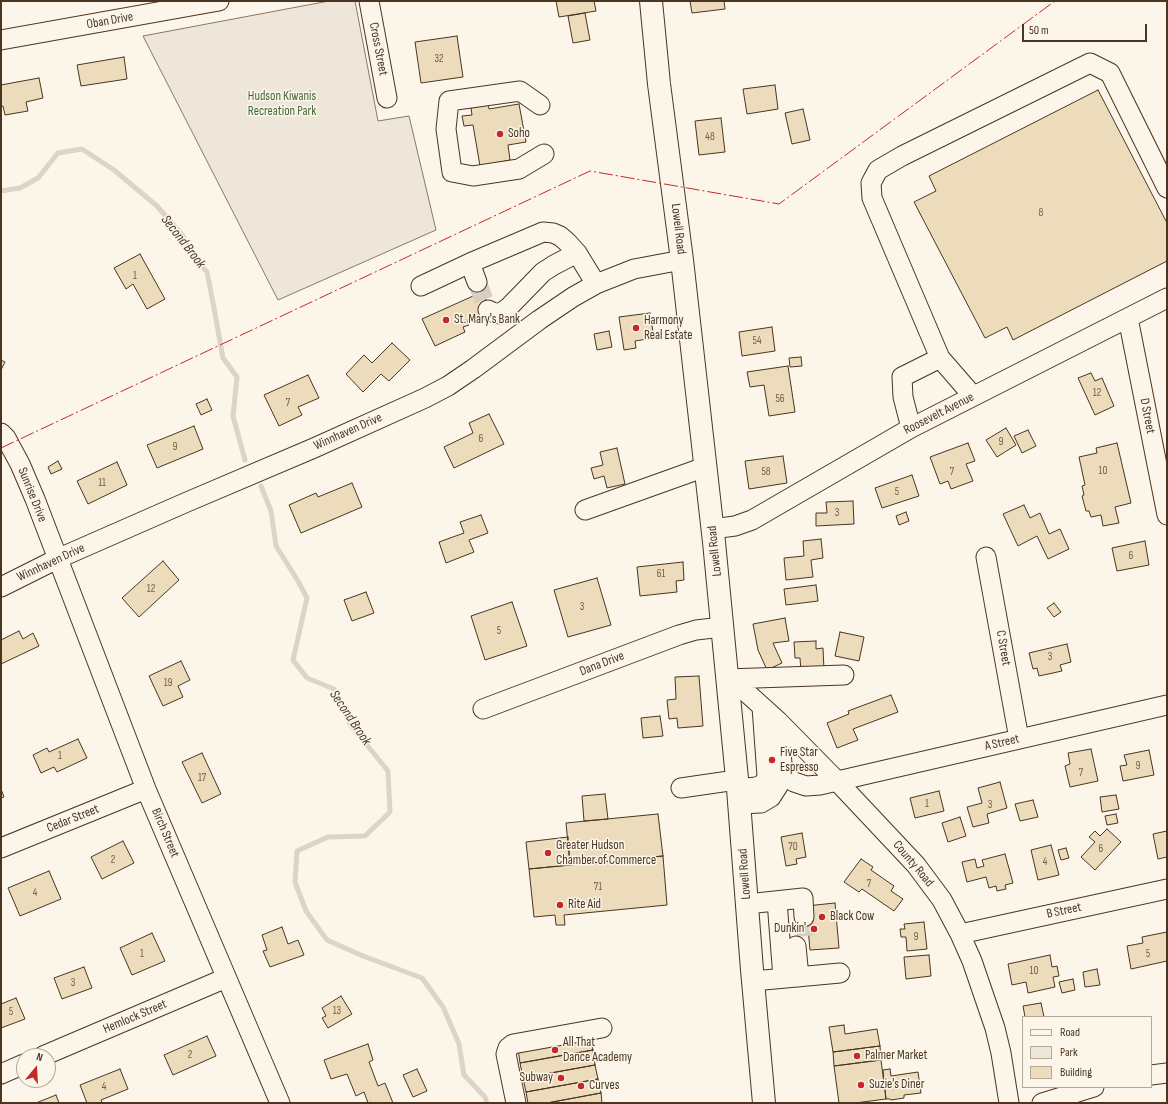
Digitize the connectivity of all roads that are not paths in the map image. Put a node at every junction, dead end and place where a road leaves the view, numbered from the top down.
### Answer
1 (219, 1) edge
2 (369, 1) edge
3 (651, 1) edge
4 (160, 6) edge
5 (1, 40) edge
6 (387, 98) dead end
7 (540, 104) dead end
8 (544, 154) dead end
9 (1167, 188) edge
10 (577, 253) junction
11 (682, 260) junction
12 (470, 263) junction
13 (477, 282) tunnel mouth
14 (596, 284) junction
15 (421, 286) dead end
16 (1167, 298) edge
17 (488, 310) dead end
18 (1128, 318) junction
19 (940, 358) junction
20 (973, 396) junction
21 (911, 428) junction
22 (1, 433) edge
23 (705, 467) junction
24 (585, 510) dead end
25 (1167, 515) edge
26 (712, 530) junction
27 (986, 557) dead end
28 (57, 559) junction
29 (1, 587) edge
30 (722, 627) junction
31 (844, 675) dead end
32 (727, 679) junction
33 (1167, 705) edge
34 (762, 707) junction
35 (483, 709) dead end
36 (778, 721) junction
37 (1019, 739) junction
38 (783, 774) junction
39 (837, 781) junction
40 (681, 788) dead end
41 (146, 789) junction
42 (738, 791) junction
43 (1, 848) edge
44 (1167, 889) edge
45 (747, 904) junction
46 (960, 934) junction
47 (802, 946) tunnel mouth
48 (840, 973) dead end
49 (797, 977) junction
50 (226, 978) junction
51 (753, 981) junction
52 (602, 1028) dead end
53 (56, 1050) edge
54 (16, 1067) edge
55 (1167, 1073) edge
56 (1, 1074) edge
57 (1152, 1076) edge
58 (1091, 1088) edge
59 (280, 1103) edge
60 (516, 1103) edge
61 (764, 1103) edge
62 (1009, 1103) edge
63 (1042, 1103) edge

1 - 4 street, Oban Drive
2 - 6 street, Cross Street
3 - 11 main road, Lowell Road
4 - 5 street, Oban Drive
7 - 8 street
9 - 19 street
10 - 12 street
10 - 14 street
10 - 17 street
11 - 14 street, Winnhaven Drive
11 - 23 main road, Lowell Road
12 - 13 street
12 - 15 street
14 - 28 street, Winnhaven Drive
16 - 18 street, Roosevelt Avenue
18 - 20 street, Roosevelt Avenue
18 - 25 street, D Street
19 - 20 street
19 - 21 street
20 - 21 street, Roosevelt Avenue
21 - 26 street, Roosevelt Avenue
22 - 28 street, Sunrise Drive
23 - 24 street
23 - 26 main road, Lowell Road
26 - 30 main road, Lowell Road
27 - 37 street, C Street
28 - 29 street, Winnhaven Drive
28 - 41 street, Birch Street
30 - 32 main road, Lowell Road
30 - 35 street, Dana Drive
31 - 32 street
32 - 34 street, County Road
32 - 42 main road, Lowell Road
33 - 37 street, A Street
34 - 36 street, County Road
34 - 42 street
36 - 38 street
36 - 39 street, County Road
37 - 39 street, A Street
38 - 39 street, A Street
38 - 42 street
39 - 46 street, County Road
40 - 42 street
41 - 43 street, Cedar Street
41 - 50 street, Birch Street
42 - 45 main road, Lowell Road
44 - 46 street, B Street
45 - 49 street
45 - 51 main road, Lowell Road
46 - 62 street, County Road
47 - 49 street
48 - 49 street
49 - 51 street
50 - 53 street, Hemlock Street
50 - 59 street, Birch Street
51 - 61 main road, Lowell Road
52 - 60 street
54 - 56 street
55 - 57 street
58 - 63 street

